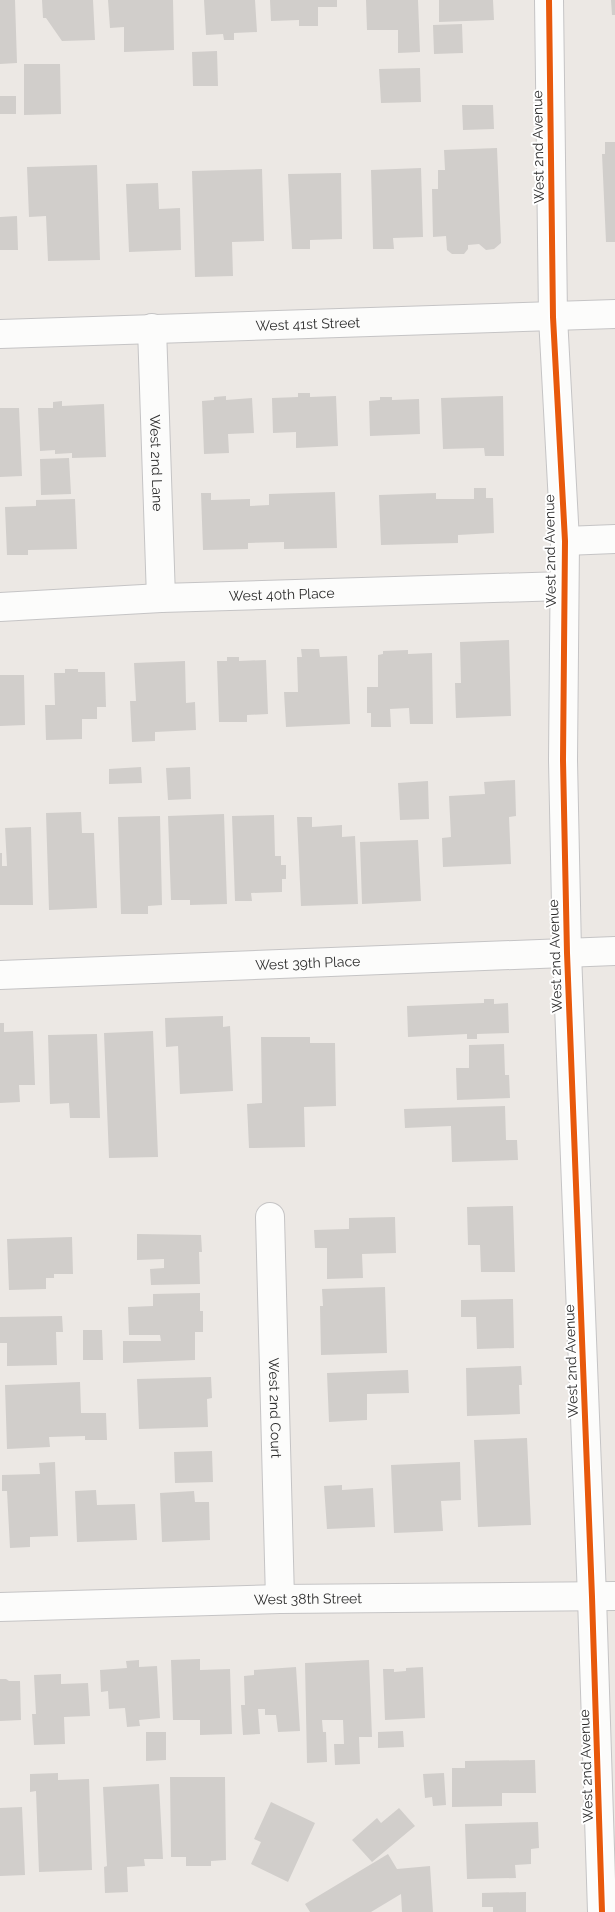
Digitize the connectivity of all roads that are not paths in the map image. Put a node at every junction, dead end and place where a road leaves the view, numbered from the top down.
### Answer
1 (548, 0) edge
2 (615, 314) edge
3 (552, 317) junction
4 (152, 328) junction
5 (0, 334) edge
6 (615, 539) edge
7 (564, 541) junction
8 (564, 586) junction
9 (161, 598) junction
10 (0, 606) edge
11 (615, 951) edge
12 (567, 953) junction
13 (0, 975) edge
14 (270, 1217) dead end
15 (604, 1596) edge
16 (280, 1599) junction
17 (0, 1607) edge
18 (602, 1912) edge

1 - 3 street, West 2nd Avenue
2 - 3 street, West 41st Street
3 - 4 street, West 41st Street
3 - 7 street, West 2nd Avenue
4 - 5 street, West 41st Street
4 - 9 street, West 2nd Lane
6 - 7 street
7 - 8 street, West 2nd Avenue
8 - 9 street, West 40th Place
8 - 12 street, West 2nd Avenue
9 - 10 street, West 40th Place
11 - 12 street, West 39th Place
12 - 13 street, West 39th Place
12 - 15 street, West 2nd Avenue
14 - 16 street, West 2nd Court
15 - 16 street, West 38th Street
15 - 18 street, West 2nd Avenue
16 - 17 street, West 38th Street

